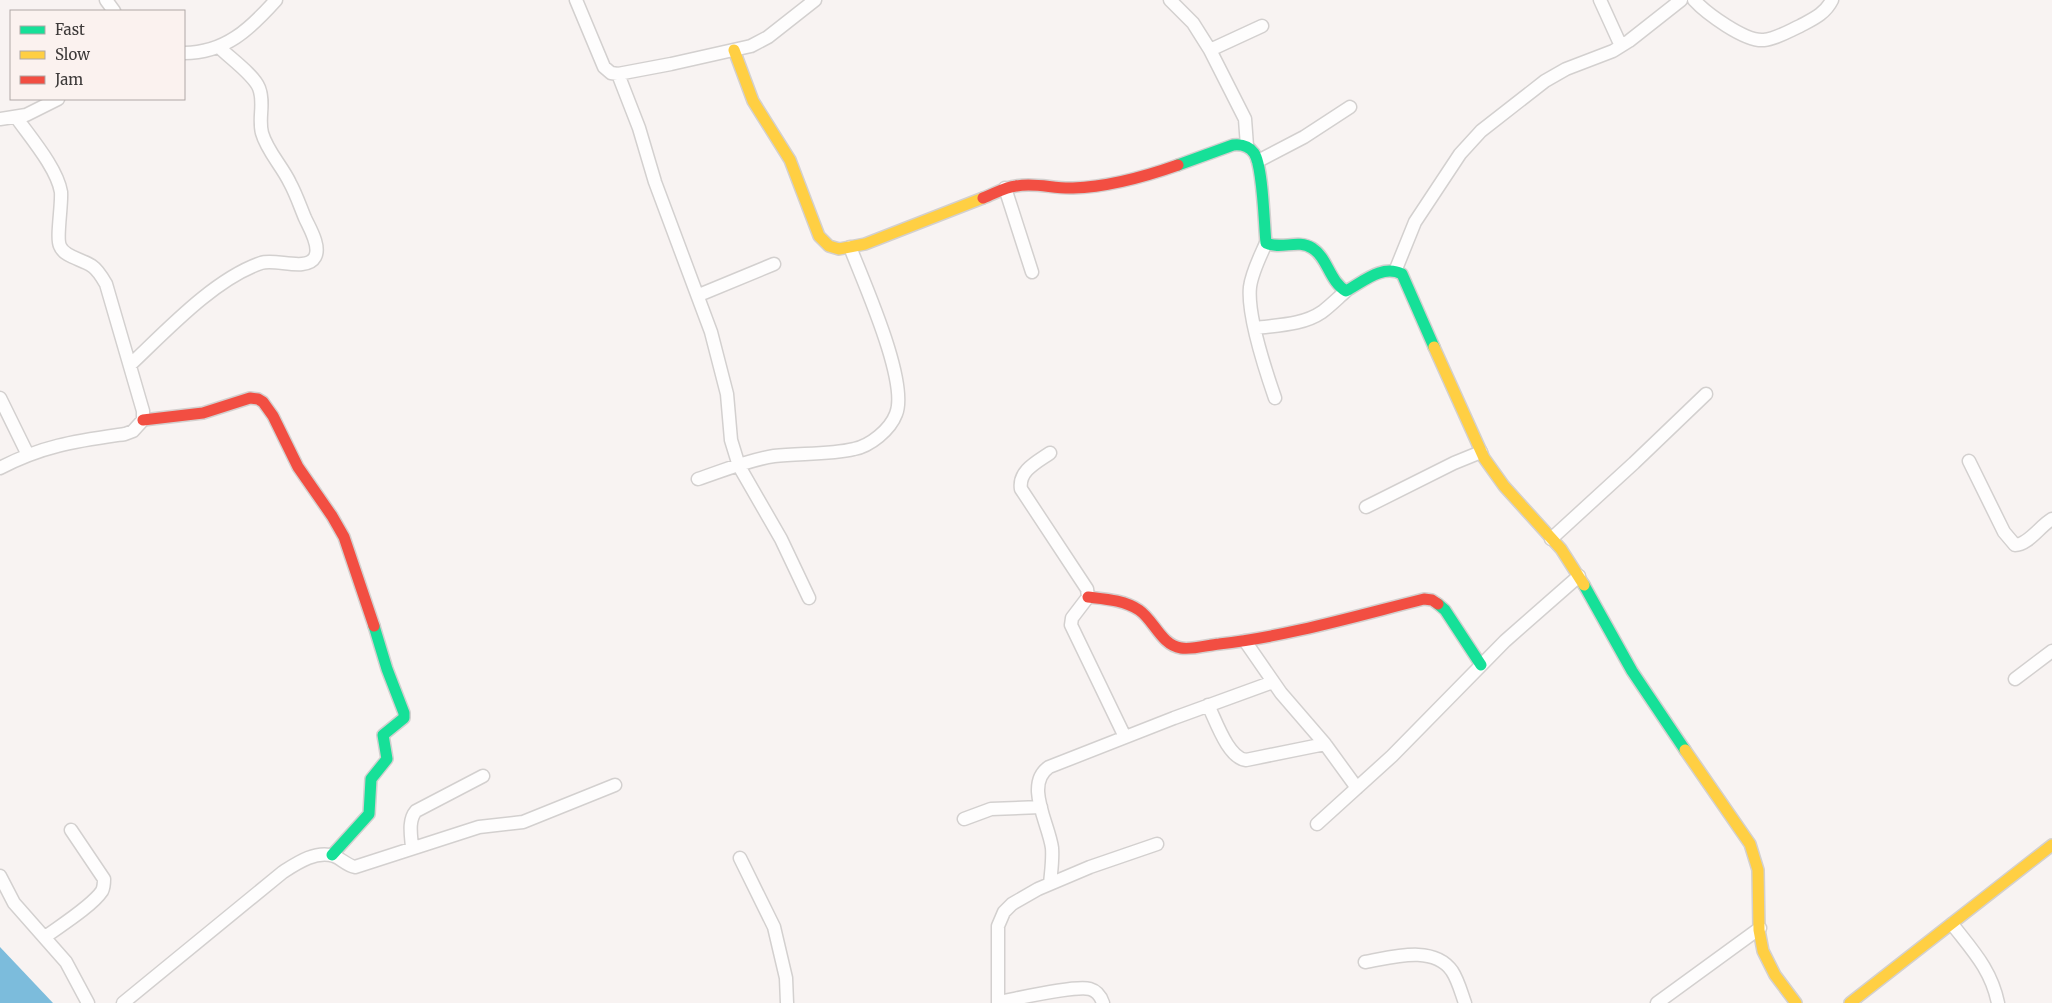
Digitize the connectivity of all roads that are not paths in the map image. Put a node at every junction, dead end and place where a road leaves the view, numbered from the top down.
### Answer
1 (276, 0) edge
2 (576, 0) edge
3 (815, 0) edge
4 (1170, 0) edge
5 (1600, 0) edge
6 (1681, 0) edge
7 (1694, 0) edge
8 (1832, 0) edge
9 (1262, 26) dead end
10 (1622, 46) junction
11 (220, 48) junction
12 (734, 50) junction
13 (1210, 50) junction
14 (185, 53) edge
15 (618, 74) junction
16 (56, 100) edge
17 (1350, 106) dead end
18 (16, 117) junction
19 (0, 120) edge
20 (1247, 146) junction
21 (1258, 161) junction
22 (1005, 188) junction
23 (1266, 243) junction
24 (850, 247) junction
25 (774, 264) dead end
26 (1396, 269) junction
27 (1032, 272) dead end
28 (1346, 291) junction
29 (699, 295) junction
30 (1256, 328) junction
31 (130, 365) junction
32 (1706, 394) dead end
33 (0, 398) edge
34 (1275, 398) dead end
35 (143, 420) junction
36 (1481, 452) junction
37 (1050, 453) dead end
38 (28, 454) junction
39 (1969, 461) dead end
40 (739, 466) junction
41 (0, 468) edge
42 (698, 480) dead end
43 (1366, 506) dead end
44 (2052, 520) edge
45 (1551, 539) junction
46 (1579, 576) junction
47 (1088, 596) junction
48 (809, 598) dead end
49 (1245, 641) junction
50 (2052, 651) edge
51 (1481, 664) junction
52 (2015, 679) dead end
53 (1273, 682) junction
54 (1208, 705) junction
55 (1125, 737) junction
56 (1325, 744) junction
57 (483, 776) dead end
58 (615, 785) dead end
59 (1357, 788) junction
60 (1041, 807) junction
61 (964, 819) dead end
62 (1317, 824) dead end
63 (71, 830) dead end
64 (1157, 844) dead end
65 (2052, 845) edge
66 (412, 847) junction
67 (332, 856) junction
68 (740, 858) dead end
69 (0, 876) edge
70 (1050, 884) junction
71 (1952, 924) junction
72 (1760, 928) junction
73 (45, 937) junction
74 (1364, 962) dead end
75 (998, 1002) edge
76 (88, 1003) edge
77 (123, 1003) edge
78 (787, 1003) edge
79 (1103, 1003) edge
80 (1465, 1003) edge
81 (1658, 1003) edge
82 (1796, 1003) edge
83 (1850, 1003) edge
84 (1998, 1003) edge

1 - 11 street
2 - 15 street
3 - 12 street
4 - 13 street
5 - 10 street
6 - 10 street
7 - 8 street
9 - 13 street
10 - 26 street
11 - 14 street
11 - 31 street
12 - 15 street
12 - 24 street
13 - 20 street
15 - 29 street
16 - 18 street
17 - 21 street
18 - 19 street
18 - 31 street
20 - 21 street
20 - 22 street
21 - 23 street
22 - 24 street
22 - 27 street
23 - 28 street
23 - 30 street
24 - 40 street
25 - 29 street
26 - 28 street
26 - 36 street
28 - 30 street
29 - 40 street
30 - 34 street
31 - 35 street
32 - 45 street
33 - 38 street
35 - 38 street
35 - 67 street
36 - 43 street
36 - 45 street
37 - 47 street
38 - 41 street
39 - 44 street
40 - 42 street
40 - 48 street
45 - 46 street
46 - 51 street
46 - 72 street
47 - 49 street
47 - 55 street
49 - 51 street
49 - 53 street
50 - 52 street
51 - 59 street
53 - 54 street
53 - 56 street
54 - 55 street
54 - 56 street
55 - 60 street
56 - 59 street
57 - 66 street
58 - 66 street
59 - 62 street
60 - 61 street
60 - 70 street
63 - 73 street
64 - 70 street
65 - 71 street
66 - 67 street
67 - 77 street
68 - 78 street
69 - 73 street
70 - 75 street
71 - 83 street
71 - 84 street
72 - 81 street
72 - 82 street
73 - 76 street
74 - 80 street
75 - 79 street

